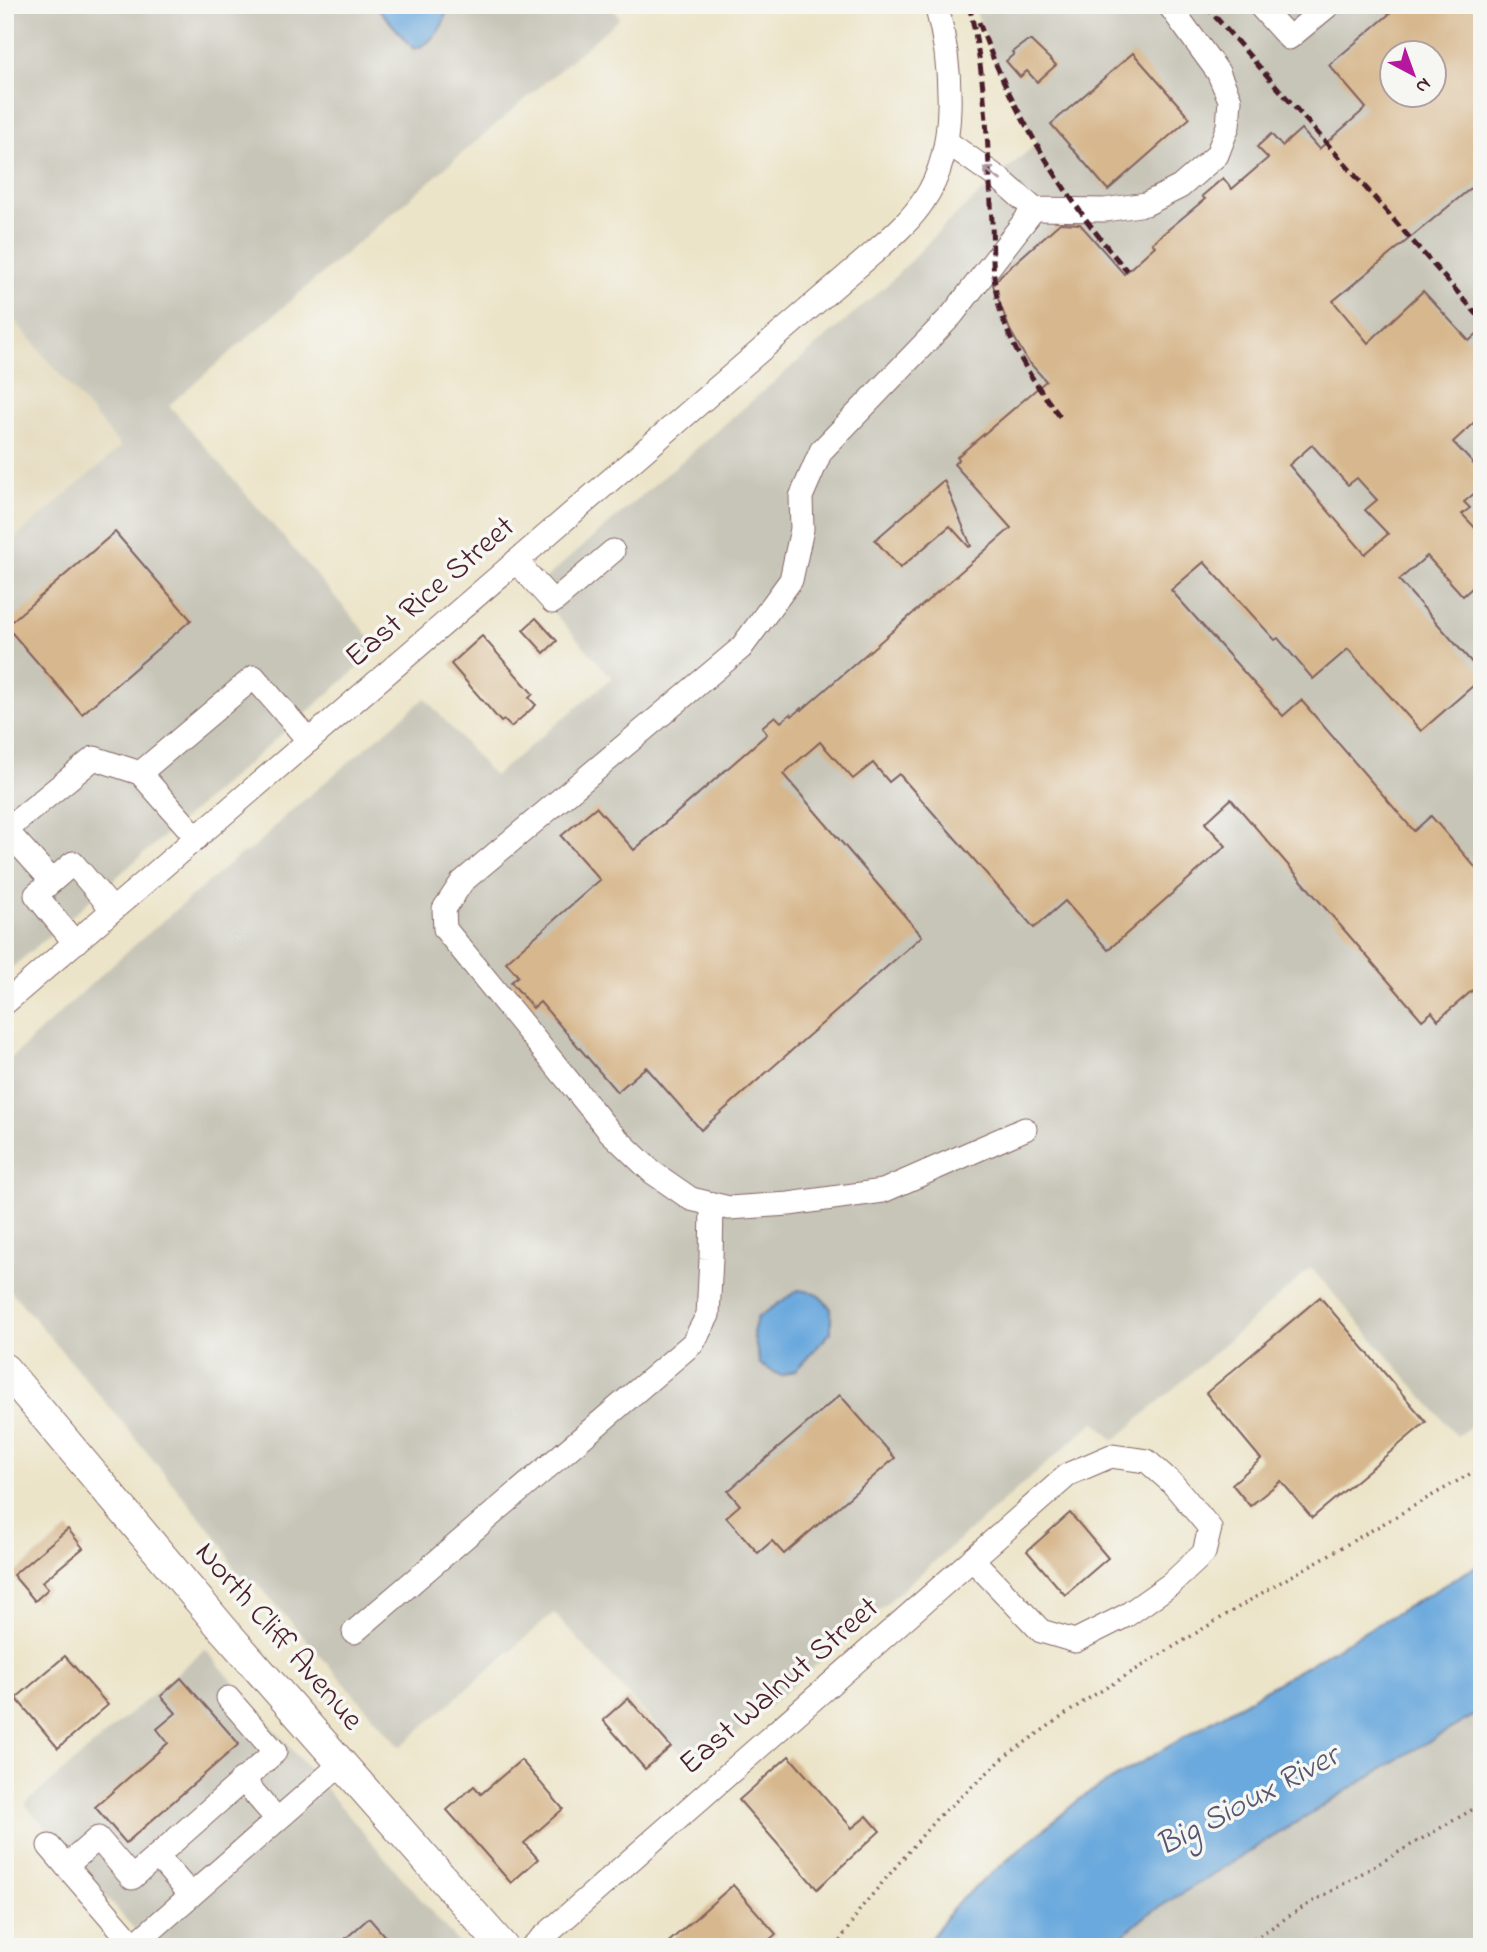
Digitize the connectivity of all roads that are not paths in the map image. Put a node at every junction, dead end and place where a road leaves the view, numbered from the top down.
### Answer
1 (936, 5) edge
2 (1169, 5) edge
3 (1259, 5) edge
4 (1329, 5) edge
5 (947, 142) junction
6 (1034, 209) junction
7 (613, 551) dead end
8 (516, 561) junction
9 (309, 741) junction
10 (140, 773) junction
11 (6, 829) edge
12 (197, 838) junction
13 (52, 881) junction
14 (113, 910) junction
15 (75, 943) junction
16 (7, 998) edge
17 (1025, 1129) dead end
18 (712, 1204) junction
19 (5, 1368) edge
20 (972, 1559) junction
21 (354, 1632) dead end
22 (228, 1698) dead end
23 (341, 1764) junction
24 (242, 1779) junction
25 (277, 1819) junction
26 (49, 1846) dead end
27 (157, 1856) junction
28 (66, 1866) junction
29 (191, 1895) junction
30 (134, 1946) edge
31 (503, 1947) edge
32 (532, 1947) edge

1 - 5 street, East Rice Street
2 - 6 street
3 - 4 street
6 -> 5 street
5 - 8 street, East Rice Street
6 - 18 street
7 - 8 street
8 - 9 street, East Rice Street
9 - 10 street
9 - 12 street, East Rice Street
10 - 11 street
10 - 12 street
11 - 13 street
12 - 14 street, East Rice Street
13 - 14 street
13 - 15 street
14 - 15 street, East Rice Street
15 - 16 street, East Rice Street
17 - 18 street
18 - 21 street
19 - 23 main road, North Cliff Avenue
20 - 20 street, East Walnut Street
20 - 32 street, East Walnut Street
22 - 24 street
23 - 25 street
23 - 31 main road, North Cliff Avenue
24 - 25 street
24 - 27 street
25 - 29 street
26 - 28 street
27 - 28 street
27 - 29 street
28 - 30 street
29 - 30 street

